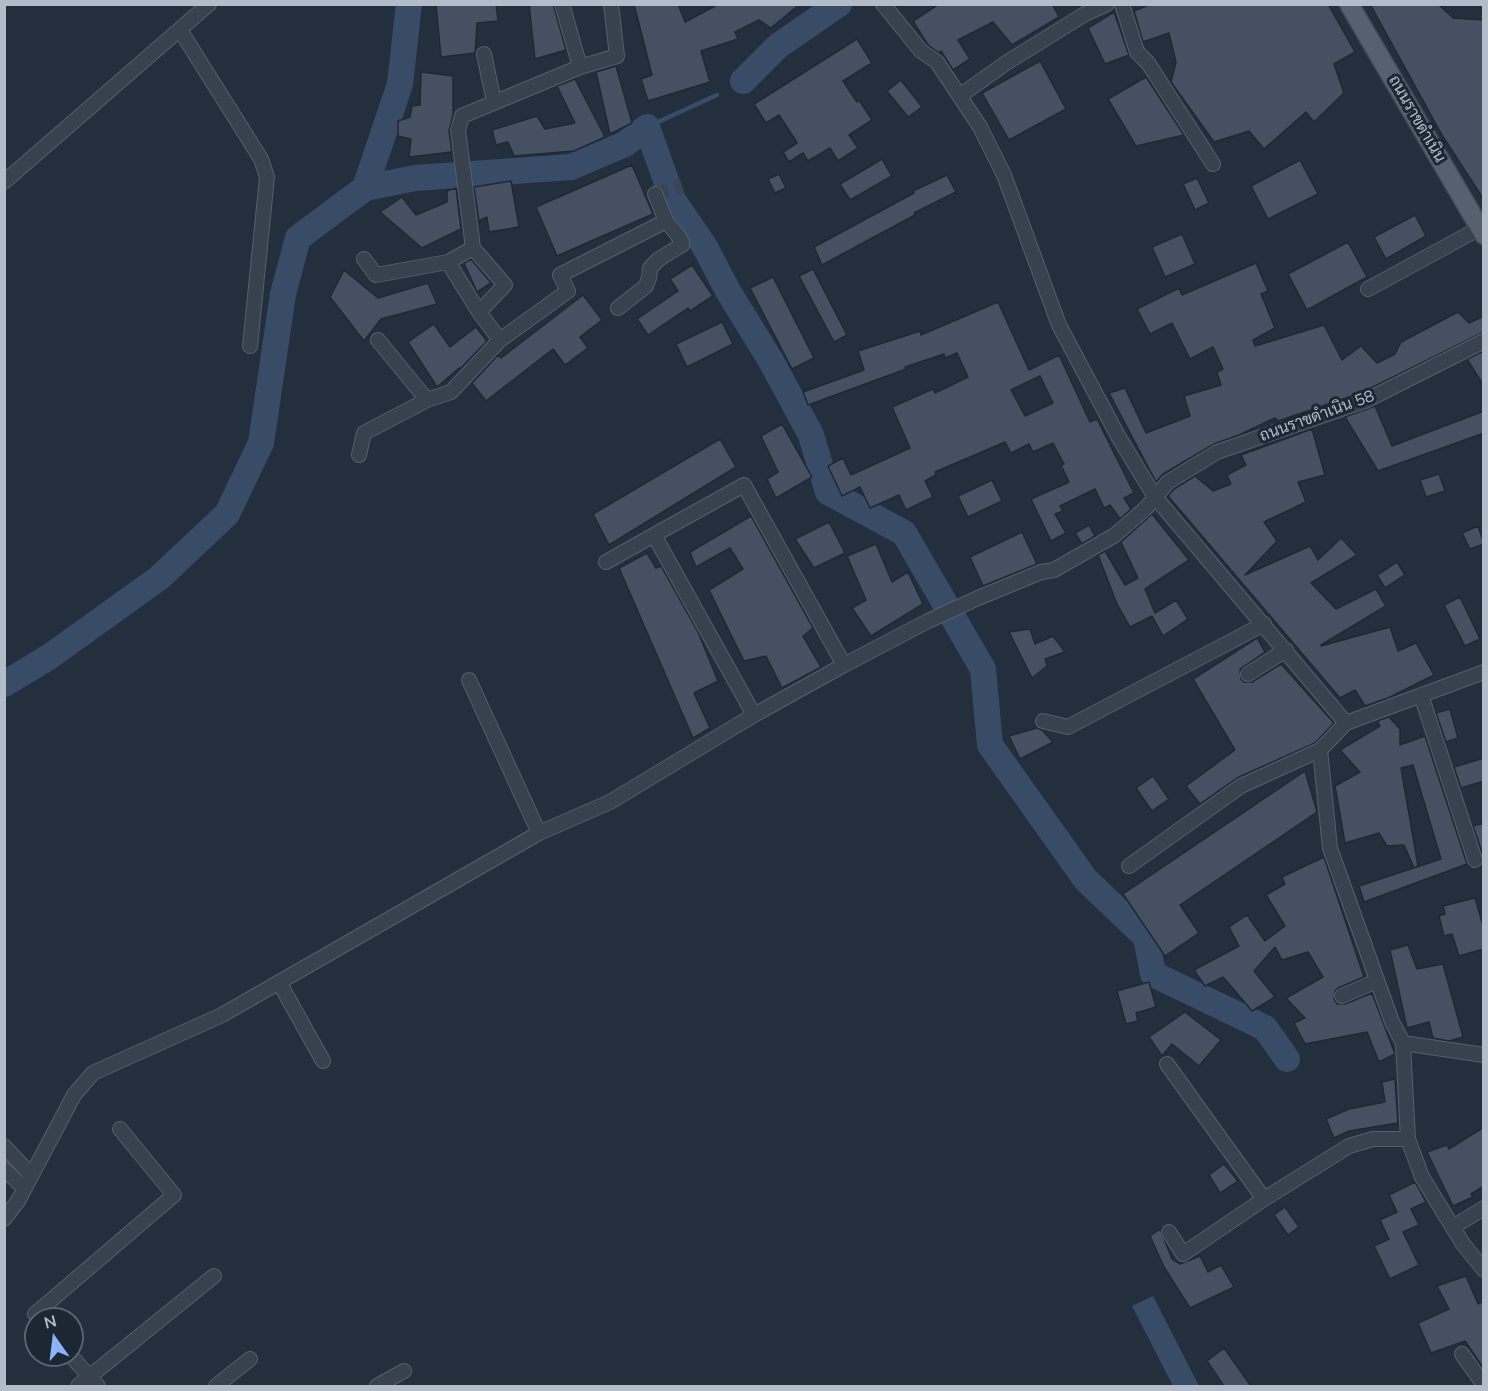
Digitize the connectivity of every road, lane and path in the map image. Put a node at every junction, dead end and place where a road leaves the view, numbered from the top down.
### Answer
1 (209, 4) edge
2 (562, 4) edge
3 (611, 4) edge
4 (883, 4) edge
5 (1107, 4) edge
6 (1122, 4) edge
7 (1349, 4) edge
8 (180, 30) junction
9 (484, 54) dead end
10 (580, 67) junction
11 (961, 95) junction
12 (494, 102) junction
13 (1213, 164) dead end
14 (4, 182) edge
15 (655, 194) dead end
16 (666, 221) junction
17 (1482, 231) edge
18 (473, 248) junction
19 (364, 259) dead end
20 (448, 262) junction
21 (1368, 289) dead end
22 (618, 308) dead end
23 (479, 312) junction
24 (378, 340) dead end
25 (500, 340) junction
26 (1484, 341) edge
27 (250, 346) dead end
28 (427, 400) junction
29 (359, 455) dead end
30 (1155, 496) junction
31 (654, 535) junction
32 (606, 562) dead end
33 (1264, 624) junction
34 (1286, 650) junction
35 (844, 665) junction
36 (1484, 672) edge
37 (1248, 674) dead end
38 (469, 680) dead end
39 (1421, 695) junction
40 (754, 715) junction
41 (1043, 721) dead end
42 (1346, 723) junction
43 (1320, 750) junction
44 (539, 833) junction
45 (1475, 860) dead end
46 (1129, 866) dead end
47 (1377, 981) junction
48 (279, 982) junction
49 (1342, 996) dead end
50 (1403, 1043) junction
51 (1484, 1055) edge
52 (323, 1061) dead end
53 (1167, 1064) dead end
54 (120, 1129) dead end
55 (1408, 1139) junction
56 (4, 1146) edge
57 (4, 1169) edge
58 (32, 1175) junction
59 (24, 1188) junction
60 (1264, 1199) junction
61 (1484, 1208) edge
62 (4, 1219) edge
63 (1453, 1227) junction
64 (1169, 1232) dead end
65 (1484, 1270) edge
66 (214, 1276) dead end
67 (43, 1307) edge
68 (1462, 1354) dead end
69 (249, 1359) dead end
70 (81, 1367) edge
71 (404, 1371) dead end
72 (94, 1382) edge
73 (1484, 1385) edge
74 (78, 1386) edge
75 (216, 1386) edge
76 (377, 1386) edge

1 - 8 street
2 - 10 street
3 - 10 street
4 - 11 street
5 - 11 street
6 - 13 street
7 - 17 main road, ถนนราขดำเนิน
8 - 14 street
8 - 27 street
9 - 12 street
10 - 12 street
11 - 30 street
12 - 18 street
15 - 16 street
16 - 22 street
16 - 25 street
17 - 21 street
18 - 20 street
18 - 23 street
19 - 20 street
20 - 23 street
23 - 25 street
24 - 28 street
25 - 28 street
26 - 30 street, ถนนราขดำเนิน 58
28 - 29 street
30 - 33 street
30 - 35 street, ถนนราขดำเนิน 58
31 - 32 street
31 - 35 street
31 - 40 street
33 - 34 street
33 - 41 street
34 - 37 street
34 - 42 street
35 - 40 street, ถนนราขดำเนิน 58
36 - 39 street
38 - 44 street
39 - 42 street
39 - 45 street
40 - 44 street, ถนนราขดำเนิน 58
42 - 43 street
43 - 46 street
43 - 47 street
44 - 48 street, ถนนราขดำเนิน 58
47 - 49 street
47 - 50 street
48 - 52 street
48 - 58 street, ถนนราขดำเนิน 58
50 - 51 street
50 - 55 street
53 - 60 street
54 - 67 street
55 - 60 street
55 - 63 street
56 - 58 street
57 - 59 street
58 - 59 street, ถนนราขดำเนิน 58
59 - 62 street, ถนนราขดำเนิน 58
60 - 64 street
61 - 63 street
63 - 65 street
66 - 72 street
68 - 73 street
69 - 75 street
70 - 72 street
71 - 76 street
72 - 74 street

